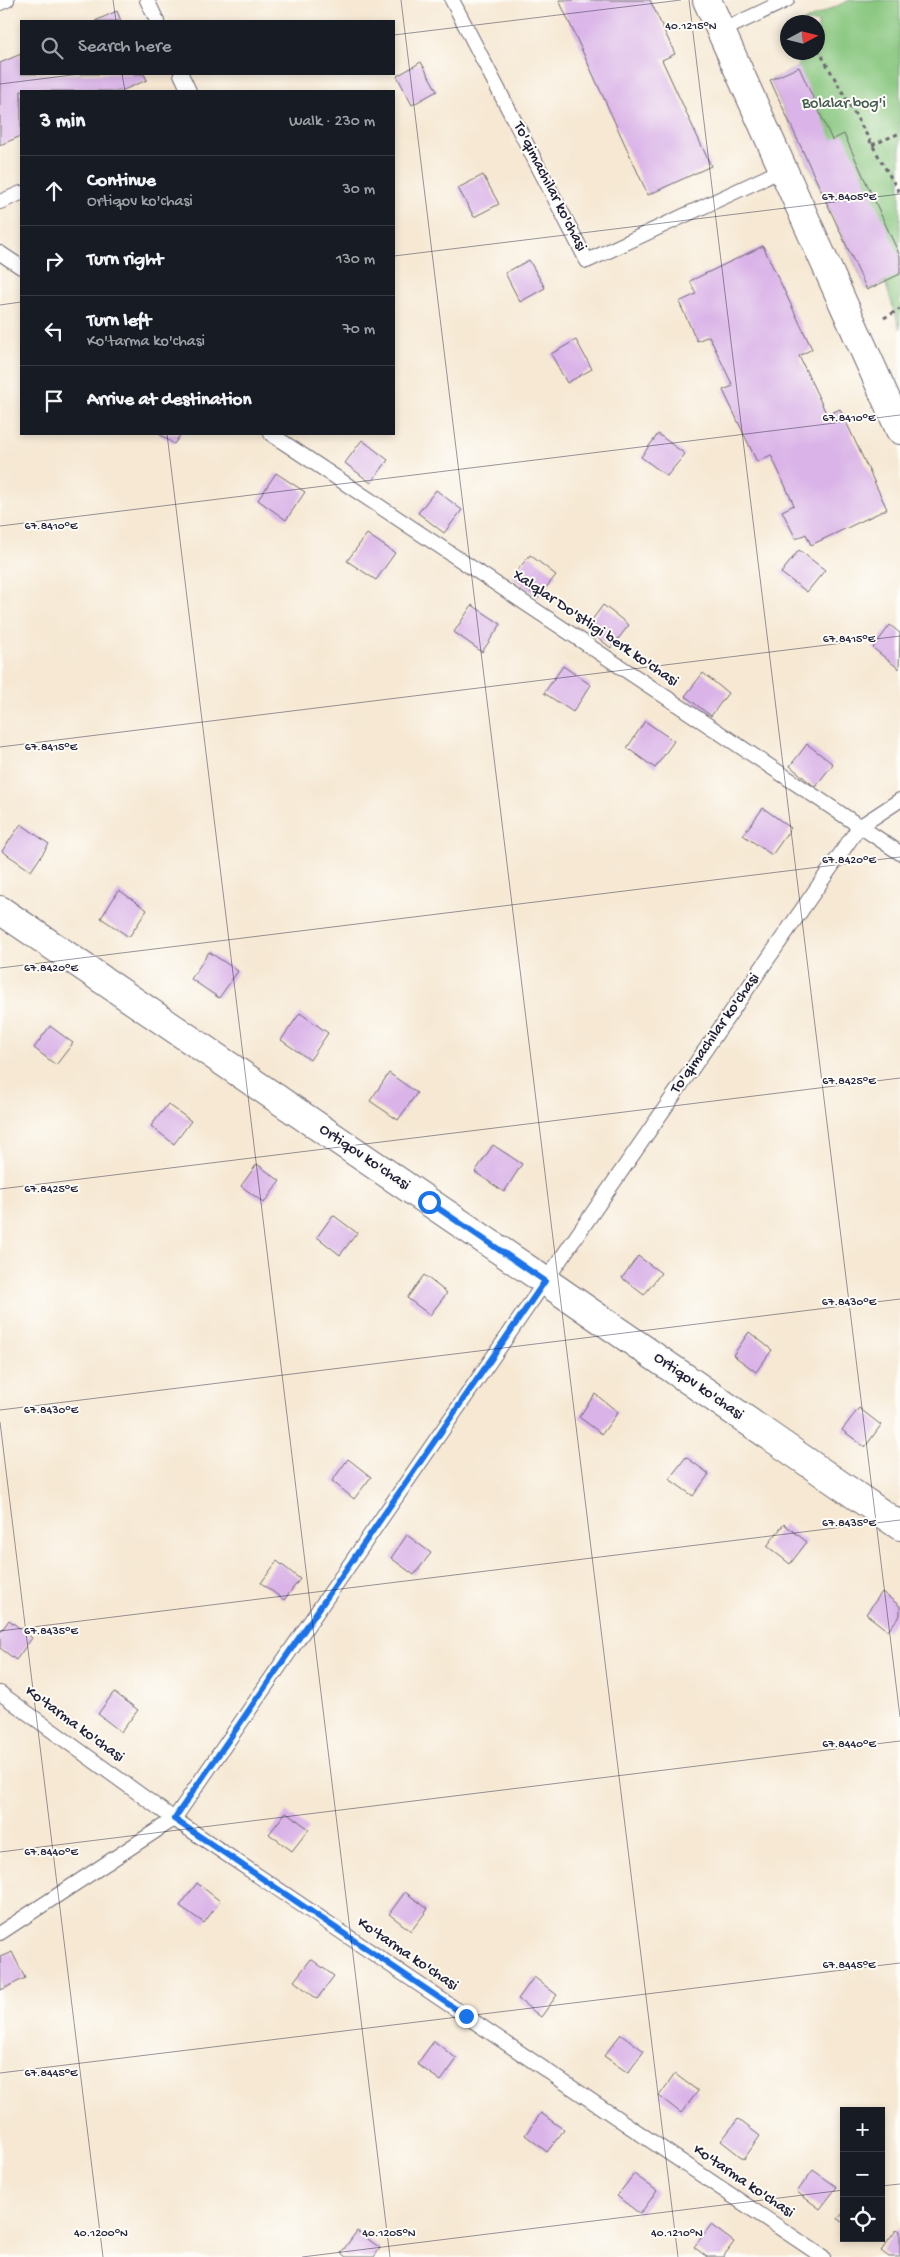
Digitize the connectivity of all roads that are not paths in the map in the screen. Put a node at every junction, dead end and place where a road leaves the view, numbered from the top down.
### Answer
1 (7, 0) edge
2 (146, 0) edge
3 (452, 0) edge
4 (707, 0) edge
5 (787, 0) edge
6 (0, 3) edge
7 (156, 20) edge
8 (721, 31) junction
9 (181, 75) edge
10 (189, 90) edge
11 (784, 170) junction
12 (20, 192) edge
13 (0, 202) edge
14 (0, 253) edge
15 (20, 266) edge
16 (900, 430) edge
17 (272, 435) edge
18 (900, 800) edge
19 (859, 826) junction
20 (900, 853) edge
21 (0, 910) edge
22 (545, 1281) junction
23 (900, 1526) edge
24 (0, 1693) edge
25 (174, 1819) junction
26 (0, 1933) edge
27 (823, 2257) edge

1 - 6 lane
2 - 7 lane
3 - 11 lane, To'qimachilar ko'chasi
4 - 8 street
5 - 8 lane
8 - 11 street
9 - 10 lane
11 - 16 street
12 - 13 lane
14 - 15 lane
17 - 19 lane, Xalqlar Do'stligi berk ko'chasi
18 - 19 lane, To'qimachilar ko'chasi
19 - 20 lane, Xalqlar Do'stligi berk ko'chasi
19 - 22 lane, To'qimachilar ko'chasi
21 - 22 street, Ortiqov ko'chasi
22 - 23 street, Ortiqov ko'chasi
22 - 25 lane, To'qimachilar ko'chasi
24 - 25 lane, Ko'tarma ko'chasi
25 - 26 lane
25 - 27 lane, Ko'tarma ko'chasi

